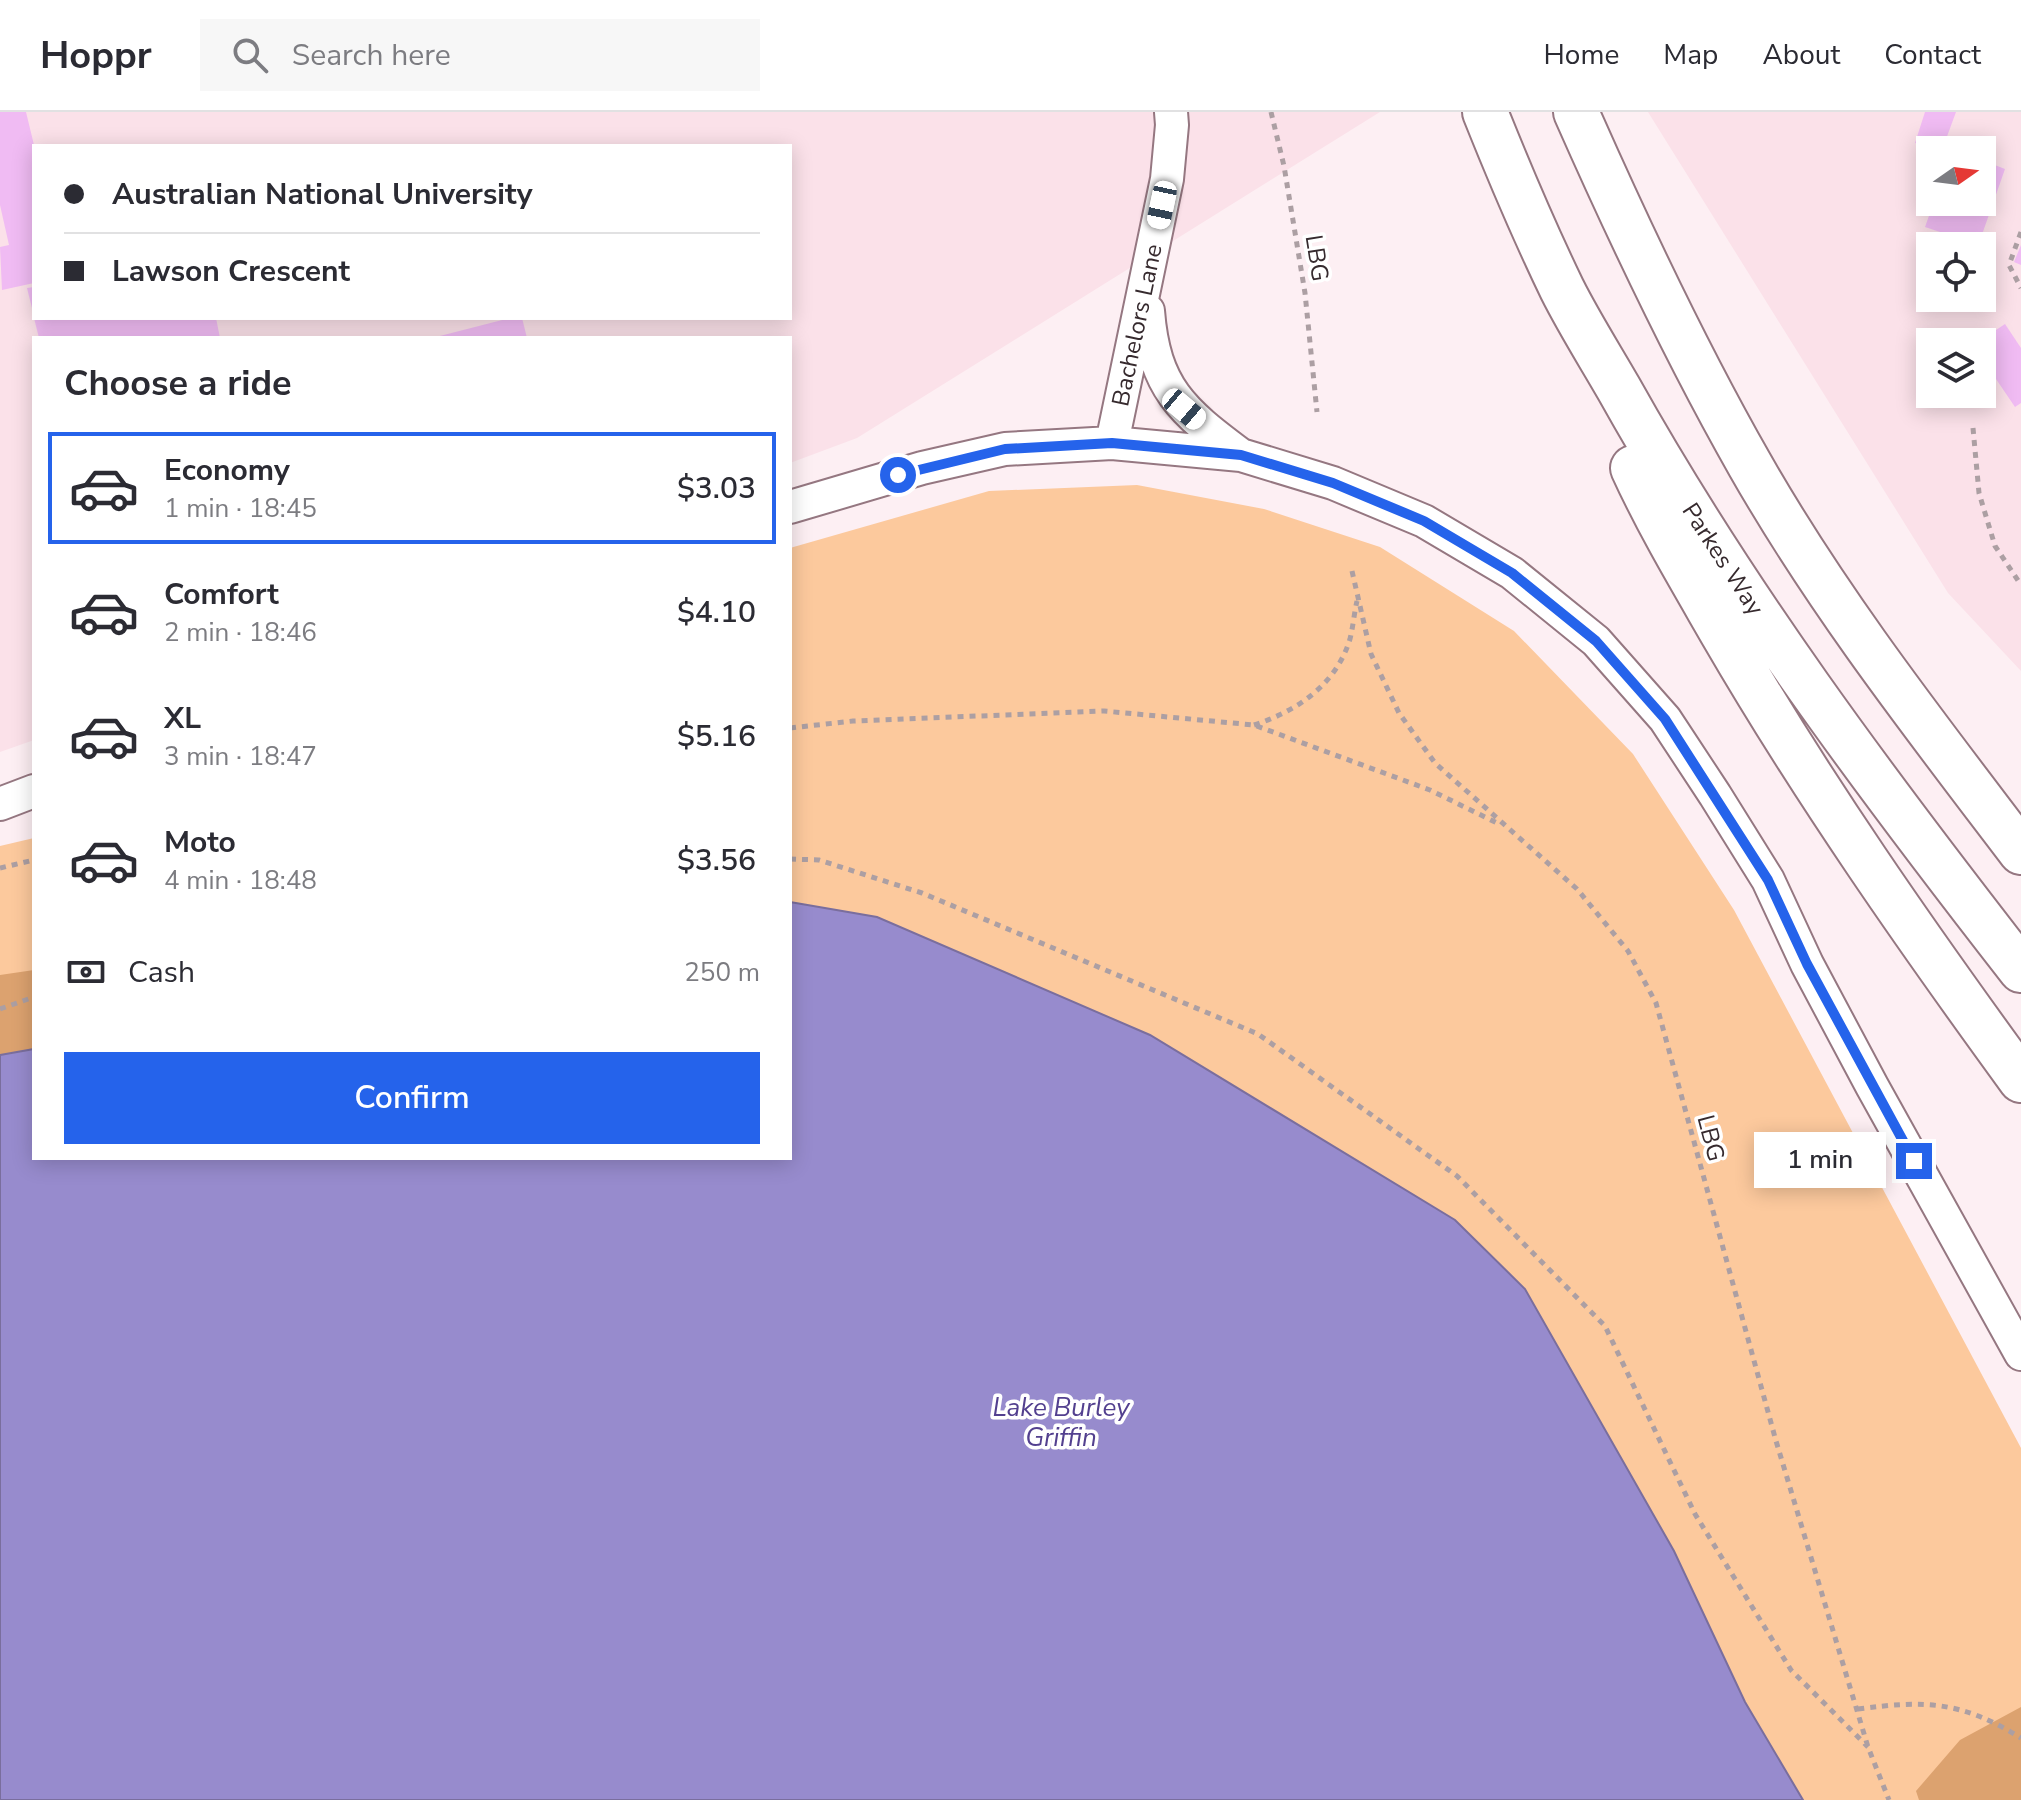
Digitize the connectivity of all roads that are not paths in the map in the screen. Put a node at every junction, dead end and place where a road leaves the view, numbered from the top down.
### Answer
1 (1171, 112) edge
2 (1485, 112) edge
3 (1576, 112) edge
4 (1146, 280) junction
5 (1563, 291) junction
6 (1112, 443) junction
7 (1241, 455) junction
8 (792, 506) edge
9 (1909, 705) junction
10 (32, 792) edge
11 (0, 804) edge
12 (2021, 807) edge
13 (2021, 852) edge
14 (2021, 970) edge
15 (2021, 1080) edge
16 (2021, 1354) edge

1 - 4 street, Bachelors Lane
2 - 5 highway, Parkes Way
3 - 9 highway
4 - 6 street, Bachelors Lane
4 - 7 street
5 - 14 highway, Parkes Way
5 - 15 highway
6 - 7 street
6 - 8 street
7 - 16 street
9 - 12 highway
9 - 13 highway
10 - 11 street

